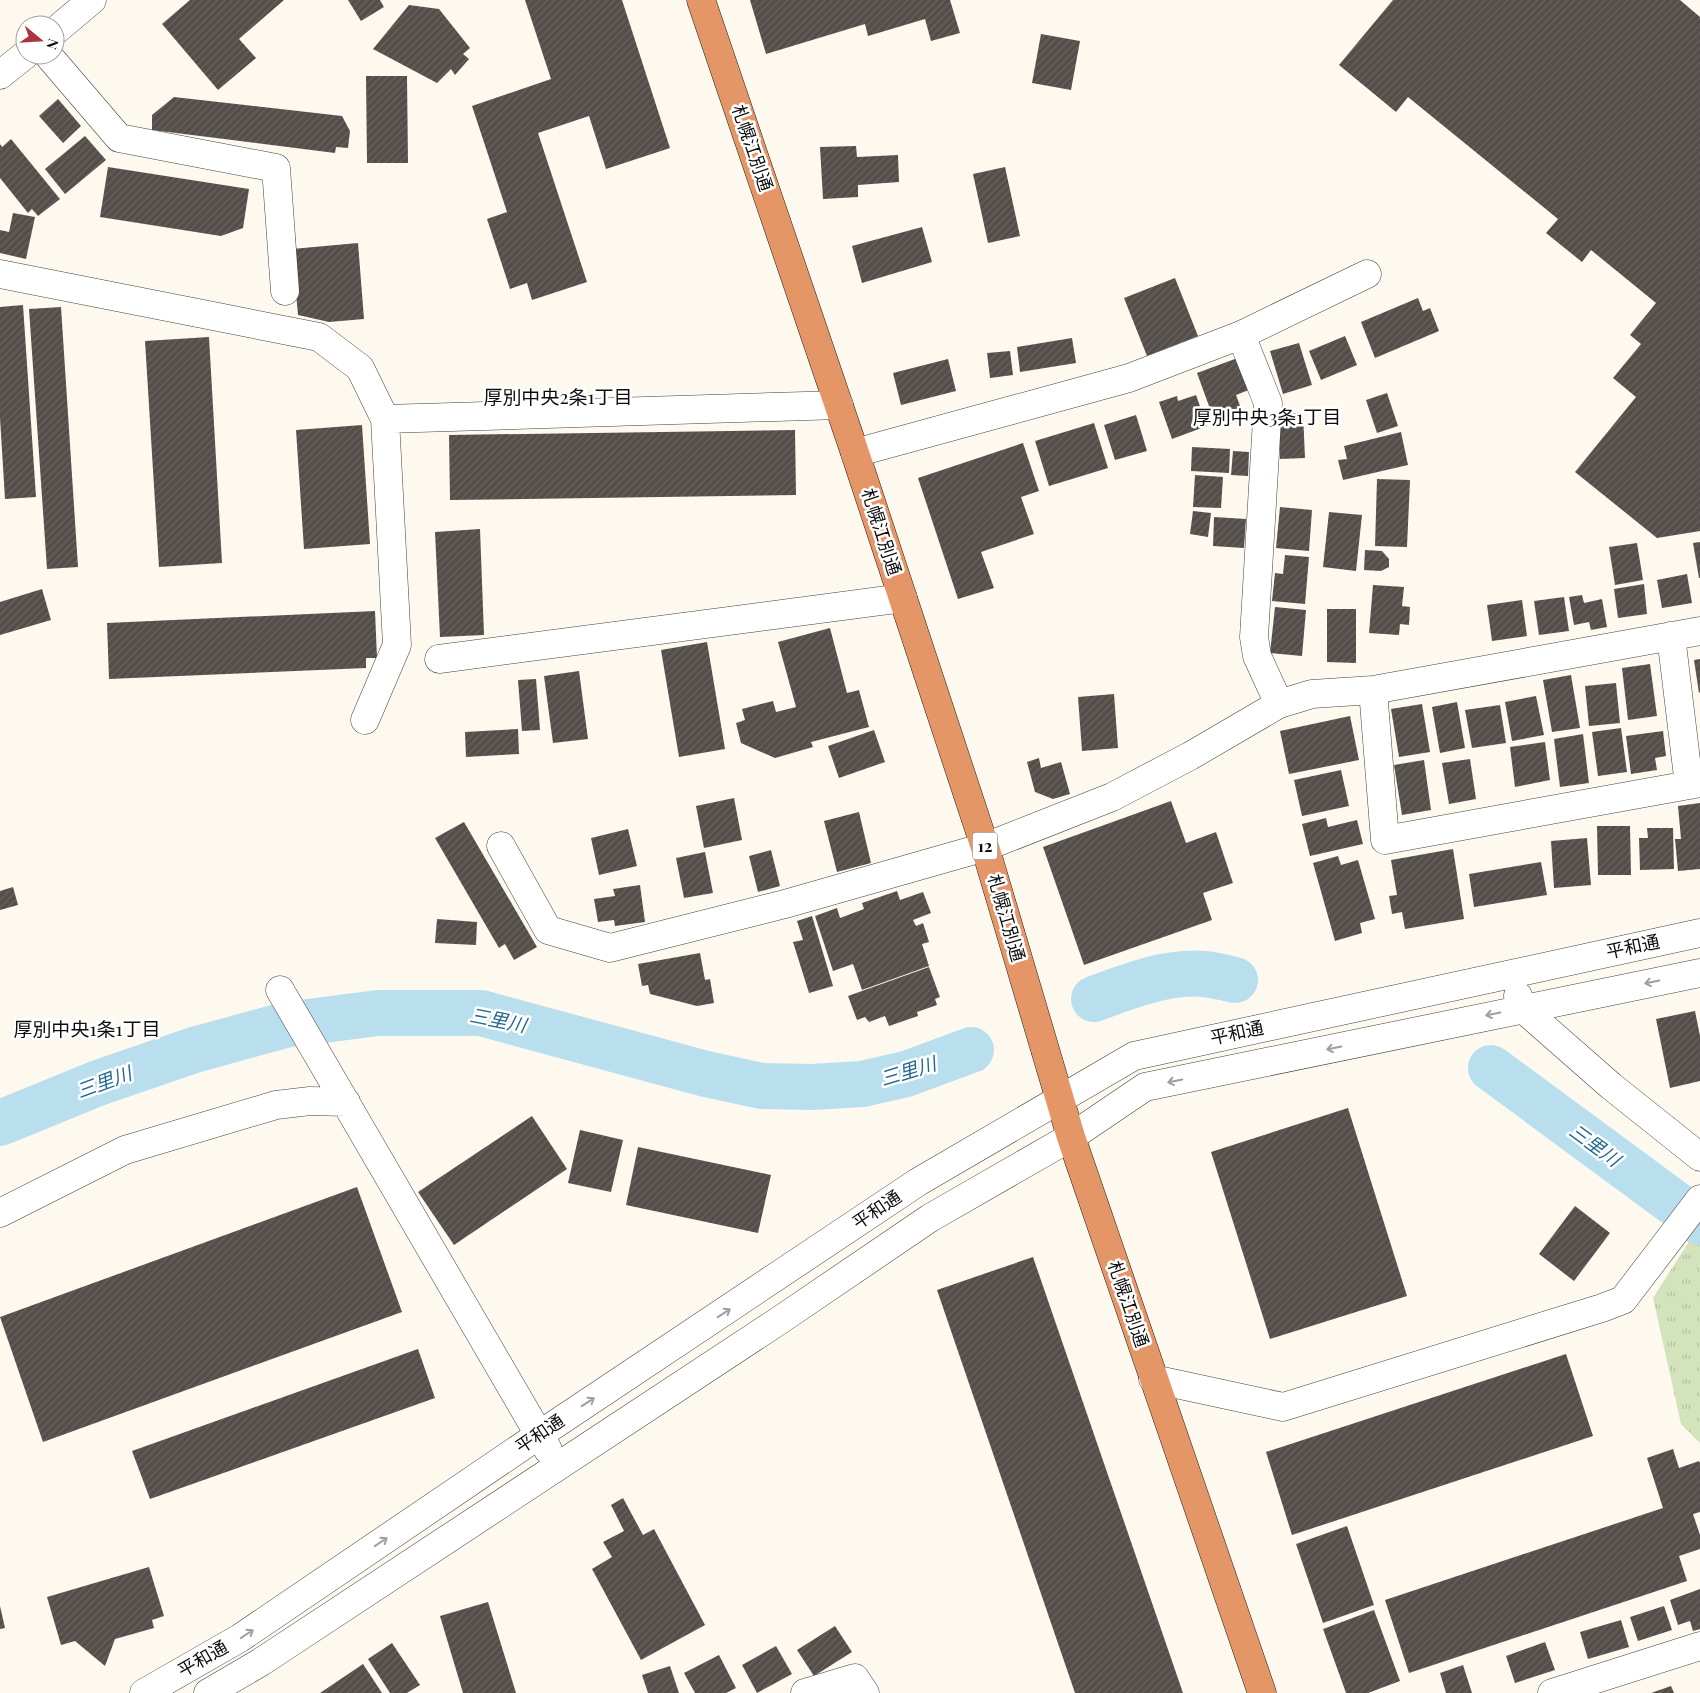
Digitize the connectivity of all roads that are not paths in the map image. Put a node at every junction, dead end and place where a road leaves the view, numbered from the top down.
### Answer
1 (92, 0) edge
2 (701, 0) edge
3 (65, 22) edge
4 (15, 63) edge
5 (57, 65) edge
6 (0, 76) edge
7 (0, 274) edge
8 (1367, 274) dead end
9 (285, 291) dead end
10 (1241, 335) junction
11 (839, 405) junction
12 (385, 419) junction
13 (855, 453) junction
14 (903, 598) junction
15 (1700, 631) edge
16 (1671, 636) junction
17 (439, 659) dead end
18 (1374, 690) junction
19 (1278, 704) junction
20 (365, 720) dead end
21 (1694, 784) edge
22 (501, 846) dead end
23 (985, 848) junction
24 (1700, 933) edge
25 (1512, 973) junction
26 (1700, 973) edge
27 (284, 996) dead end
28 (1522, 1008) junction
29 (1060, 1101) junction
30 (346, 1102) junction
31 (1071, 1137) junction
32 (1700, 1157) edge
33 (1700, 1199) edge
34 (0, 1213) edge
35 (1153, 1378) junction
36 (539, 1435) junction
37 (557, 1466) junction
38 (1700, 1646) edge
39 (144, 1693) edge
40 (208, 1693) edge
41 (805, 1693) edge
42 (865, 1693) edge
43 (1262, 1693) edge
44 (1552, 1693) edge

1 - 3 street
2 - 11 highway, 札幌江別通 / 12
4 - 6 street
5 - 9 street
7 - 12 street
8 - 10 street
10 - 13 street
10 - 19 street
11 - 12 street
11 - 13 highway, 札幌江別通 / 12
12 - 20 street
13 - 14 highway, 札幌江別通 / 12
14 - 17 street
14 - 23 highway, 札幌江別通 / 12
15 - 16 street
16 - 18 street
16 - 21 street
18 - 19 street
18 - 21 street
19 - 23 street
22 - 23 street
23 - 29 highway, 札幌江別通 / 12
24 - 25 street, 平和通
25 - 28 street
25 - 29 street, 平和通
26 -> 28 street, 平和通
27 - 30 street
28 -> 31 street, 平和通
28 - 32 street
29 - 31 highway, 札幌江別通 / 12
36 -> 29 street, 平和通
30 - 34 street
30 - 36 street
31 - 35 highway, 札幌江別通 / 12
31 - 37 street, 平和通
33 - 35 street
35 - 43 highway, 札幌江別通 / 12
36 - 37 street
39 -> 36 street, 平和通
37 - 40 street, 平和通
38 - 44 street
41 - 42 street

